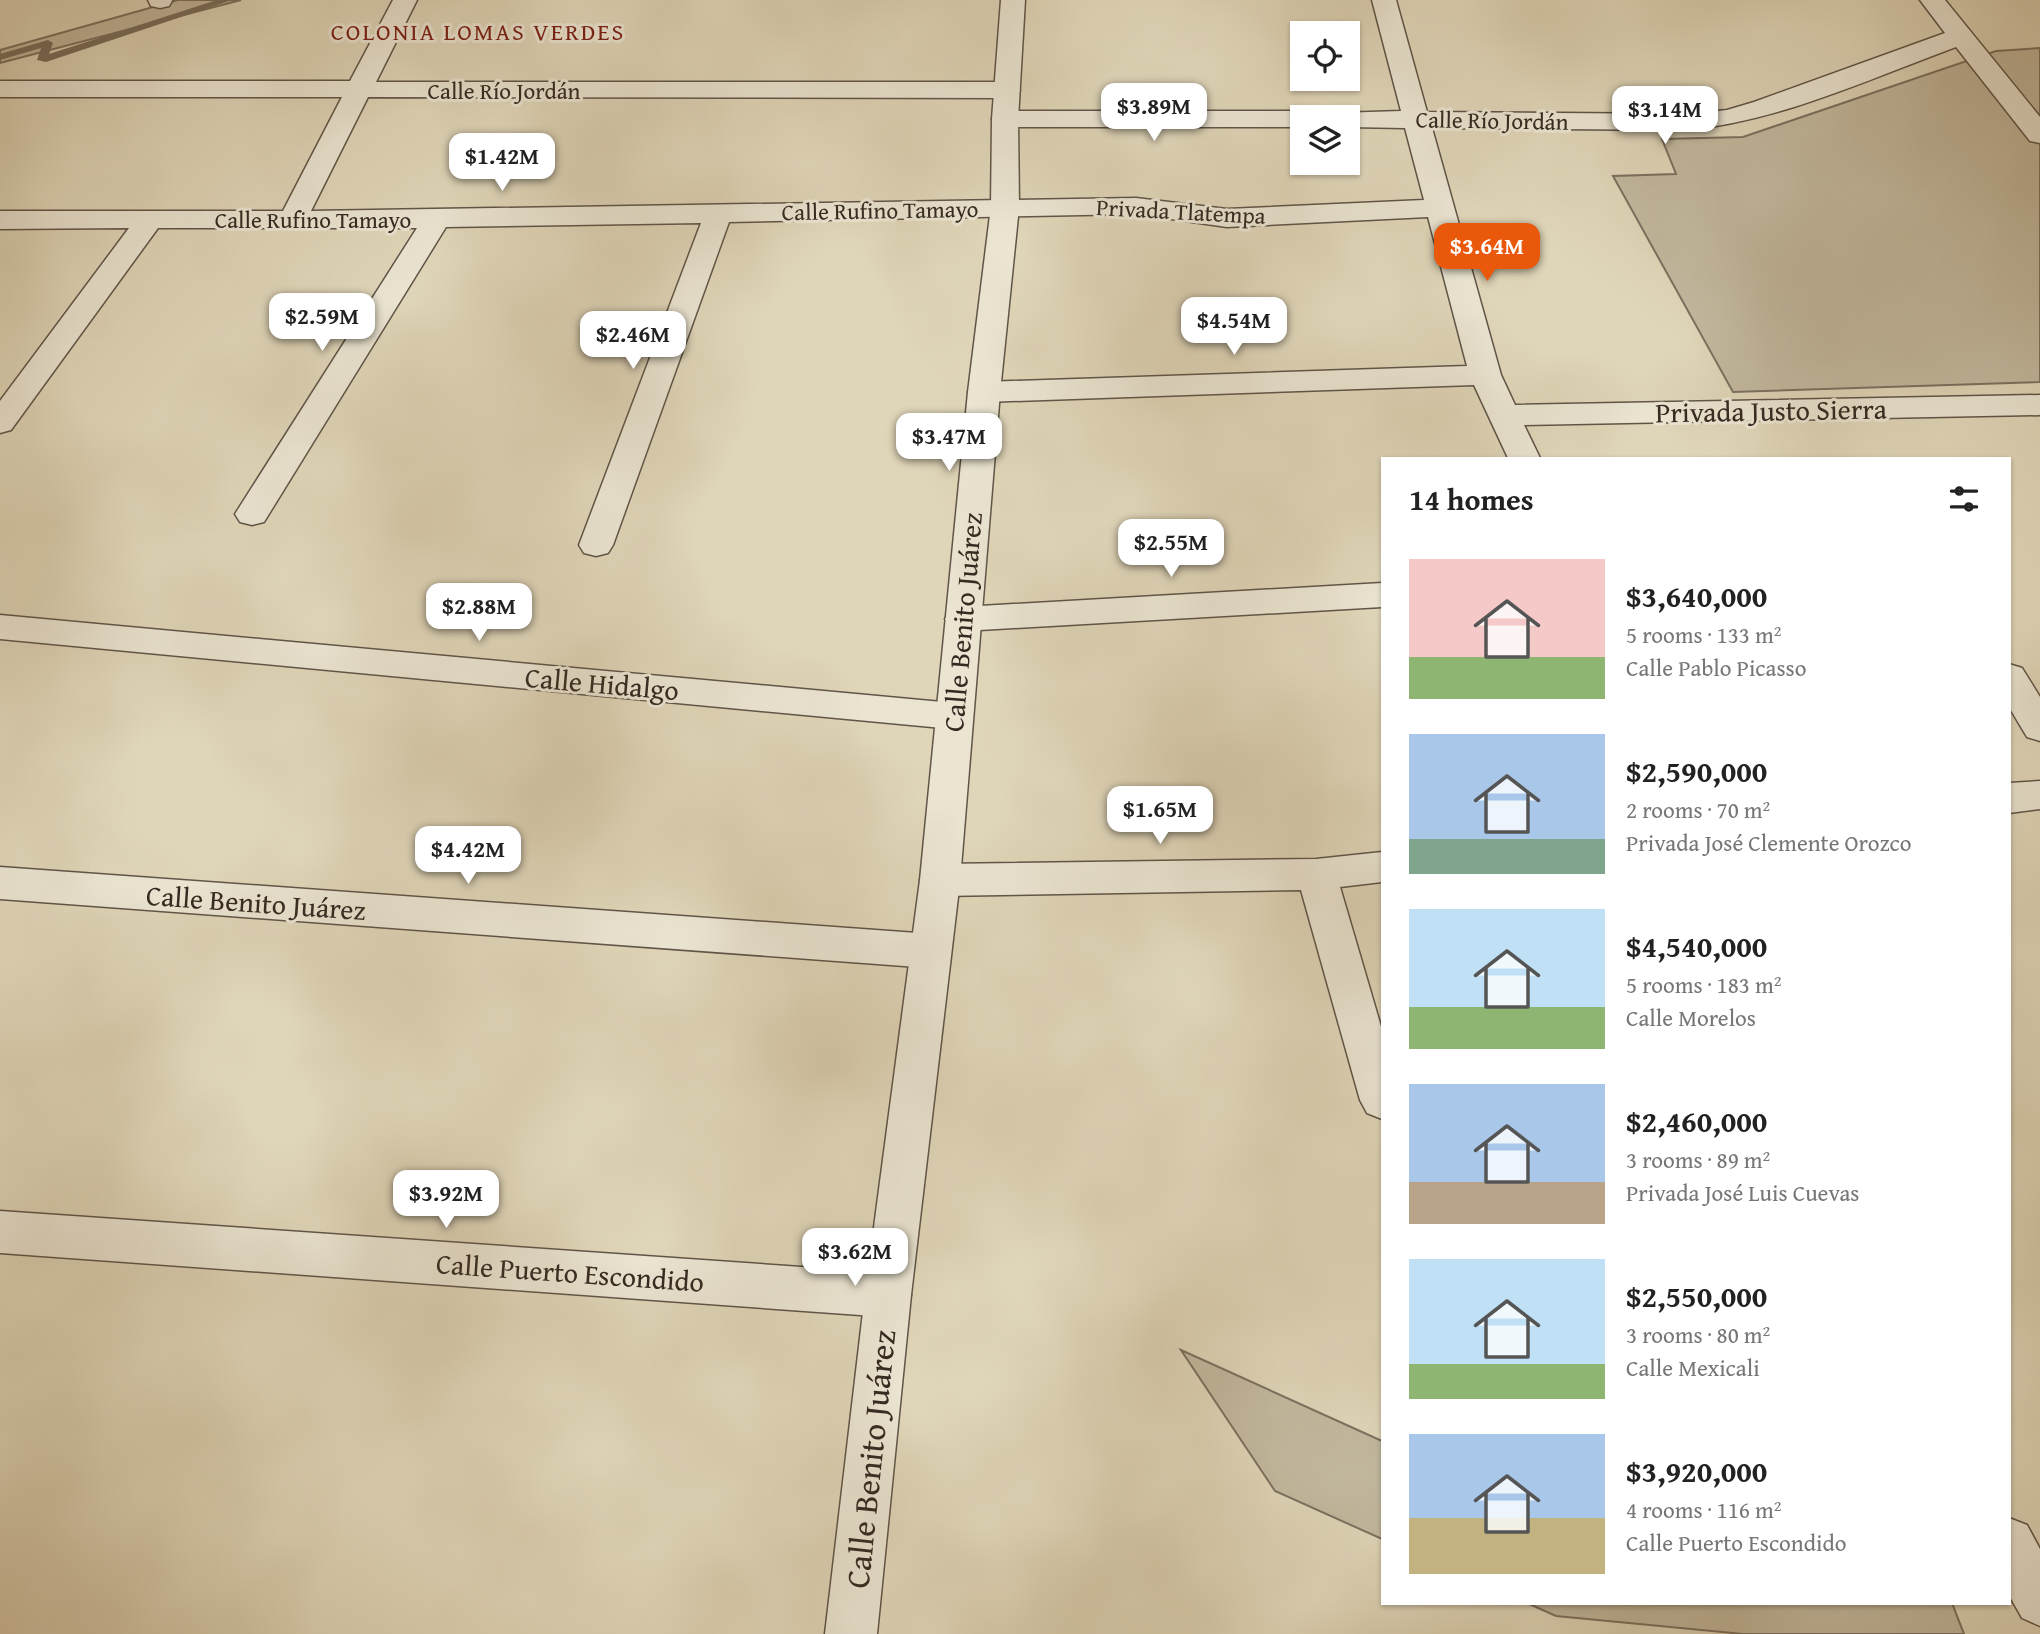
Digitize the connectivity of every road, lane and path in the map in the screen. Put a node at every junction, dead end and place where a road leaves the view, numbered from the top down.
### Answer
1 (405, 0) edge
2 (1013, 0) edge
3 (1384, 0) edge
4 (1932, 0) edge
5 (1959, 37) junction
6 (0, 89) edge
7 (358, 90) junction
8 (1006, 105) junction
9 (1290, 118) edge
10 (1360, 119) edge
11 (1417, 119) junction
12 (2040, 135) edge
13 (1005, 207) junction
14 (1441, 208) junction
15 (718, 214) junction
16 (150, 219) junction
17 (293, 219) junction
18 (437, 219) junction
19 (0, 220) edge
20 (1485, 375) junction
21 (984, 392) junction
22 (2040, 405) edge
23 (1502, 415) junction
24 (0, 423) edge
25 (1523, 457) edge
26 (252, 514) dead end
27 (596, 545) dead end
28 (1381, 595) edge
29 (963, 619) junction
30 (0, 627) edge
31 (2011, 680) edge
32 (953, 716) junction
33 (2040, 727) edge
34 (2040, 795) edge
35 (2011, 798) edge
36 (1381, 867) edge
37 (1316, 874) junction
38 (940, 880) junction
39 (0, 883) edge
40 (931, 951) junction
41 (1381, 1097) edge
42 (0, 1232) edge
43 (888, 1295) junction
44 (2011, 1547) edge
45 (2040, 1600) edge
46 (851, 1634) edge

1 - 7 street
2 - 8 street, Calle Benito Juárez
3 - 11 street
4 - 5 street
5 - 11 street, Calle Río Jordán
5 - 12 street
6 - 7 street, Calle Río Jordán
7 - 8 street, Calle Río Jordán
7 - 17 street
8 - 9 street, Calle Río Jordán
8 - 13 street, Calle Benito Juárez
10 - 11 street, Calle Río Jordán
11 - 14 street
13 - 14 street, Privada Tlatempa
13 - 15 street, Calle Rufino Tamayo
13 - 21 street, Calle Benito Juárez
14 - 20 street
15 - 18 street, Calle Rufino Tamayo
15 - 27 street
16 - 17 street, Calle Rufino Tamayo
16 - 19 street, Calle Rufino Tamayo
16 - 24 street
17 - 18 street, Calle Rufino Tamayo
18 - 26 street
20 - 21 street
20 - 23 street
21 - 29 street, Calle Benito Juárez
22 - 23 street, Privada Justo Sierra
23 - 25 street
28 - 29 street
29 - 32 street, Calle Benito Juárez
30 - 32 street, Calle Hidalgo
31 - 33 street
32 - 38 street, Calle Benito Juárez
34 - 35 street
36 - 37 street
37 - 38 street
37 - 41 street
38 - 40 street, Calle Benito Juárez
39 - 40 street, Calle Benito Juárez
40 - 43 street, Calle Benito Juárez
42 - 43 street, Calle Puerto Escondido
43 - 46 street, Calle Benito Juárez
44 - 45 street

